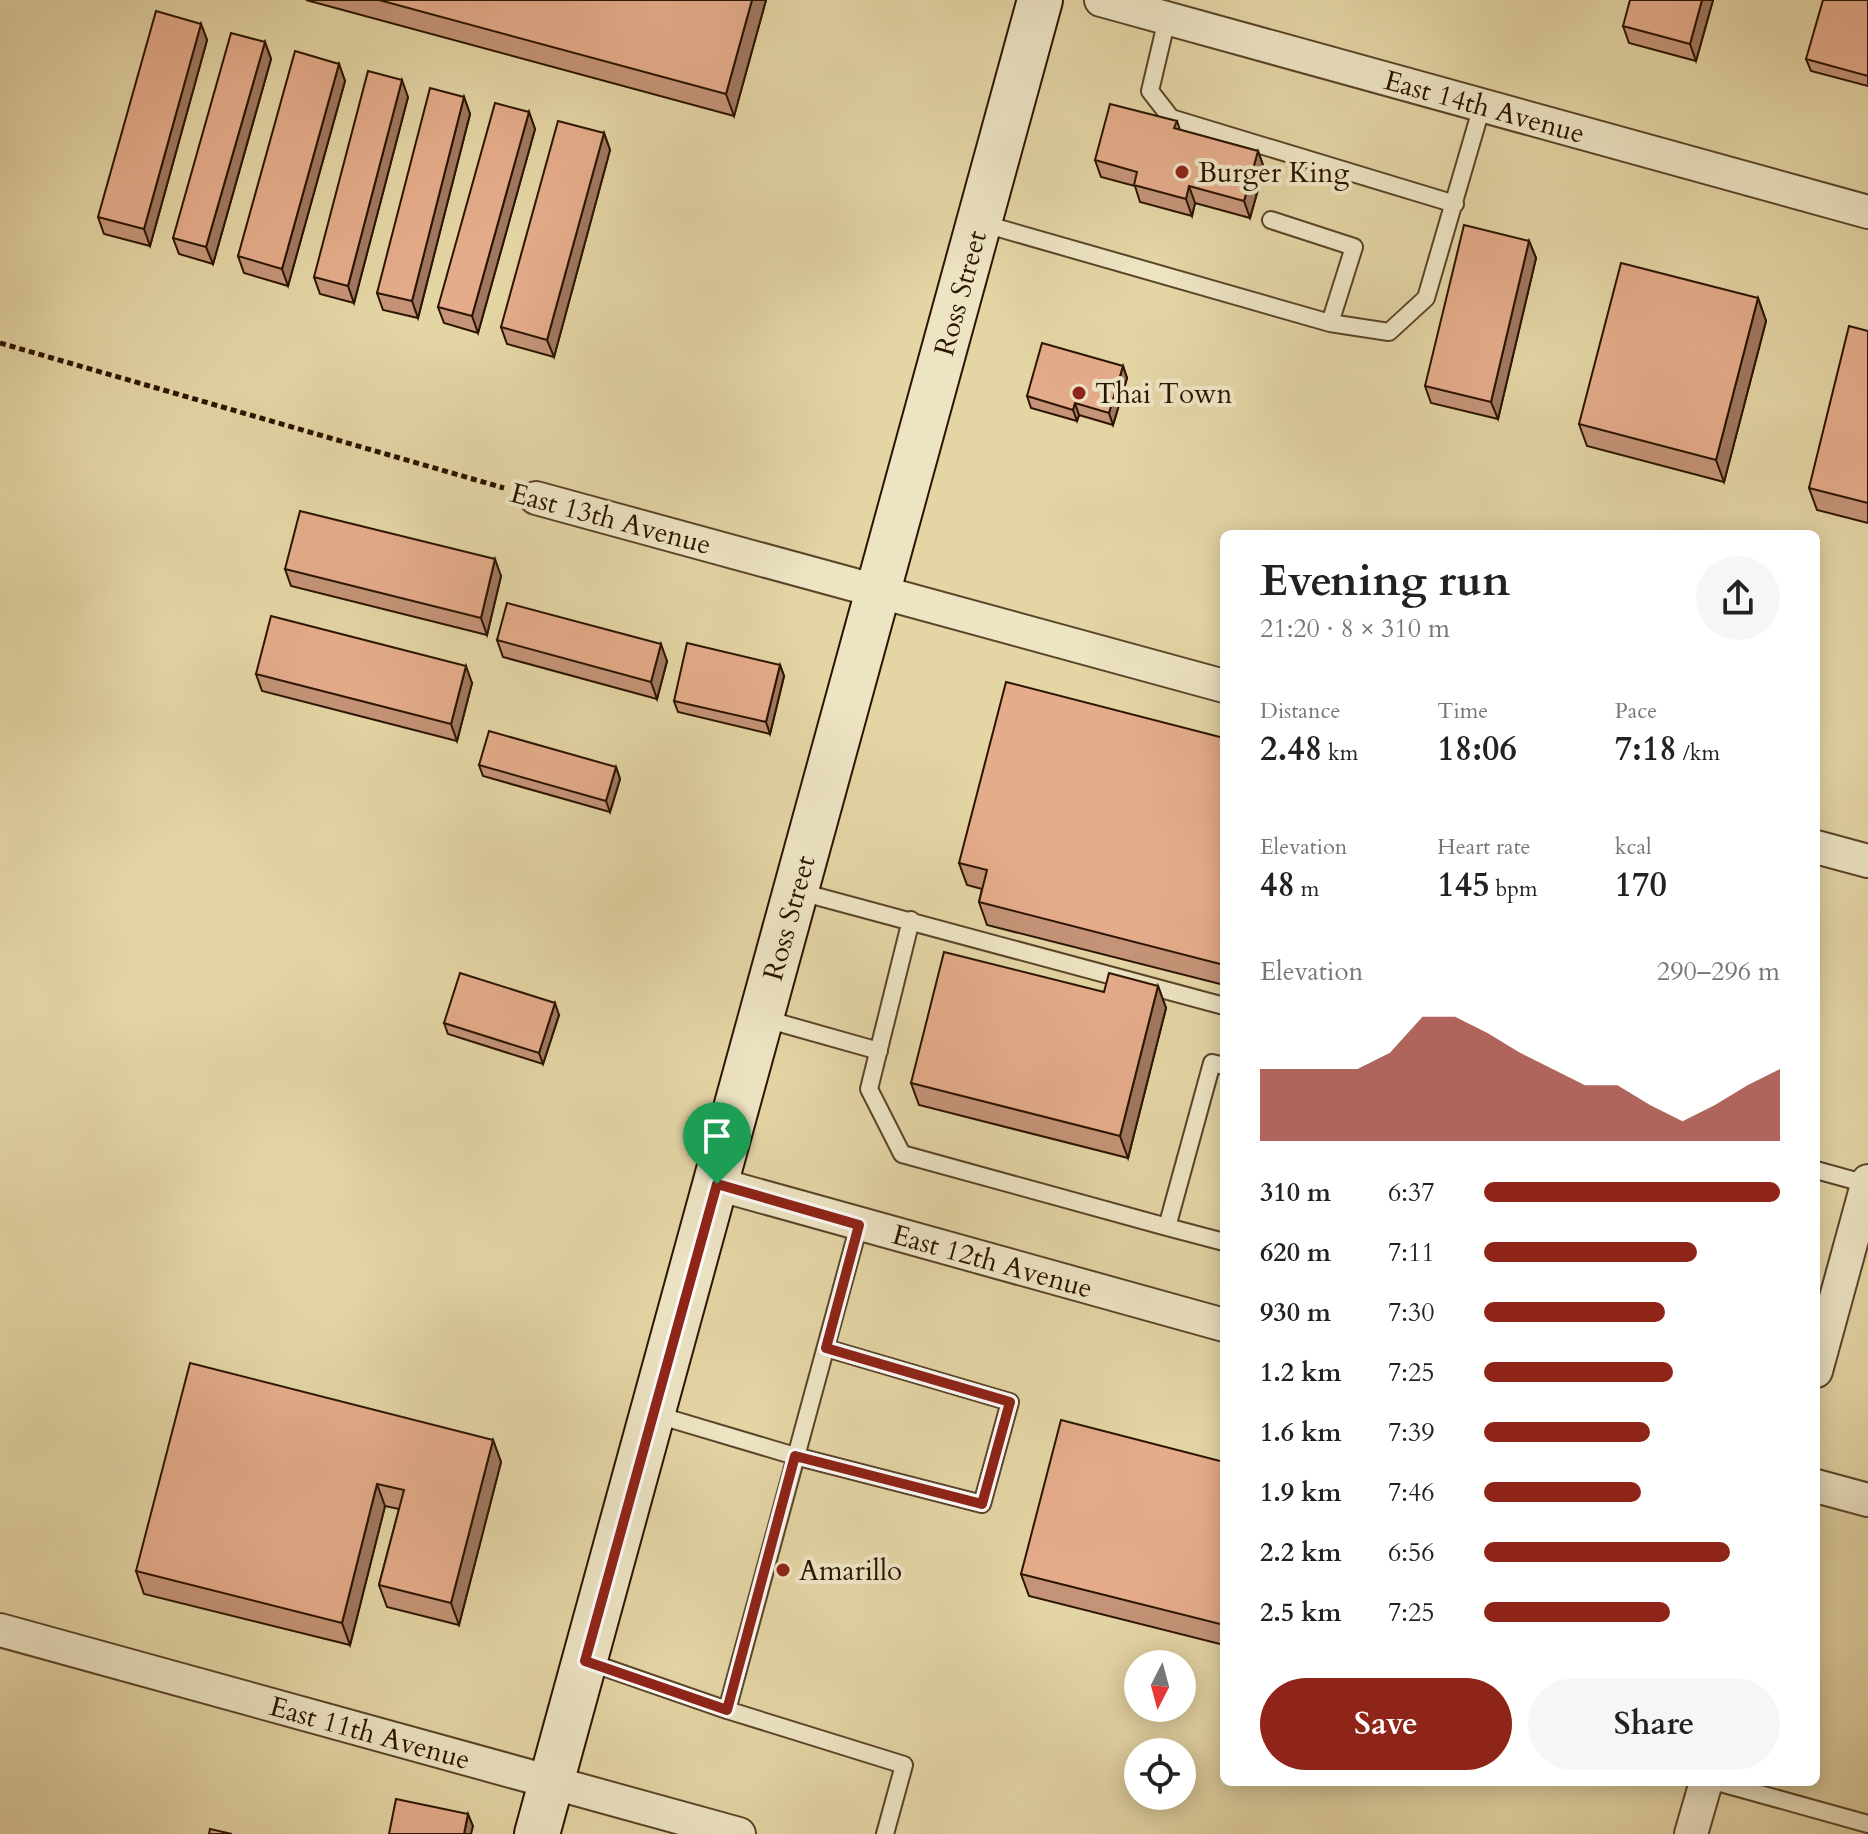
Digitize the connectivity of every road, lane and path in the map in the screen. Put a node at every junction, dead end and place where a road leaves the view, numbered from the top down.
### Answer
1 (1040, 0) edge
2 (1101, 0) edge
3 (1167, 19) junction
4 (1482, 106) junction
5 (1455, 204) junction
6 (1868, 212) edge
7 (1271, 220) dead end
8 (981, 223) junction
9 (1330, 323) junction
10 (0, 343) edge
11 (536, 498) joint
12 (877, 591) junction
13 (1220, 685) edge
14 (1820, 848) edge
15 (1868, 861) edge
16 (797, 891) junction
17 (911, 920) junction
18 (1220, 1005) edge
19 (762, 1018) junction
20 (879, 1051) junction
21 (1220, 1065) edge
22 (1820, 1171) edge
23 (1868, 1183) edge
24 (717, 1184) junction
25 (859, 1225) junction
26 (1167, 1227) junction
27 (1220, 1241) edge
28 (1220, 1324) edge
29 (826, 1348) junction
30 (1820, 1357) edge
31 (653, 1413) junction
32 (795, 1456) junction
33 (1820, 1487) edge
34 (1868, 1500) edge
35 (0, 1630) edge
36 (585, 1661) junction
37 (727, 1710) junction
38 (551, 1782) junction
39 (1705, 1786) edge
40 (1731, 1786) edge
41 (1868, 1824) edge
42 (537, 1834) edge
43 (739, 1834) edge
44 (885, 1834) edge
45 (1691, 1834) edge

1 - 8 main road, Ross Street
2 - 3 street, East 14th Avenue
3 - 4 street, East 14th Avenue
3 - 5 lane
4 - 5 lane
4 - 6 street, East 14th Avenue
5 - 9 lane
7 - 9 lane
8 - 9 lane
8 - 12 main road, Ross Street
10 - 11 path, East 13th Avenue
11 - 12 street, East 13th Avenue
12 - 13 street, East 13th Avenue
12 - 16 main road, Ross Street
14 - 15 street
16 - 17 lane
16 - 19 main road, Ross Street
17 - 18 lane
17 - 20 lane
19 - 20 lane
19 - 24 main road, Ross Street
20 - 26 lane
21 - 26 lane
22 - 23 lane
23 - 30 street
24 - 25 street, East 12th Avenue
24 - 31 main road, Ross Street
25 - 28 street, East 12th Avenue
25 - 29 lane
26 - 27 lane
29 - 32 lane
29 - 32 lane
31 - 32 lane
31 - 36 main road, Ross Street
32 - 37 lane
33 - 34 street
35 - 38 street, East 11th Avenue
36 - 37 lane
36 - 38 main road, Ross Street
37 - 44 lane
38 - 42 main road, Ross Street
38 - 43 street, East 11th Avenue
39 - 45 street
40 - 41 lane

